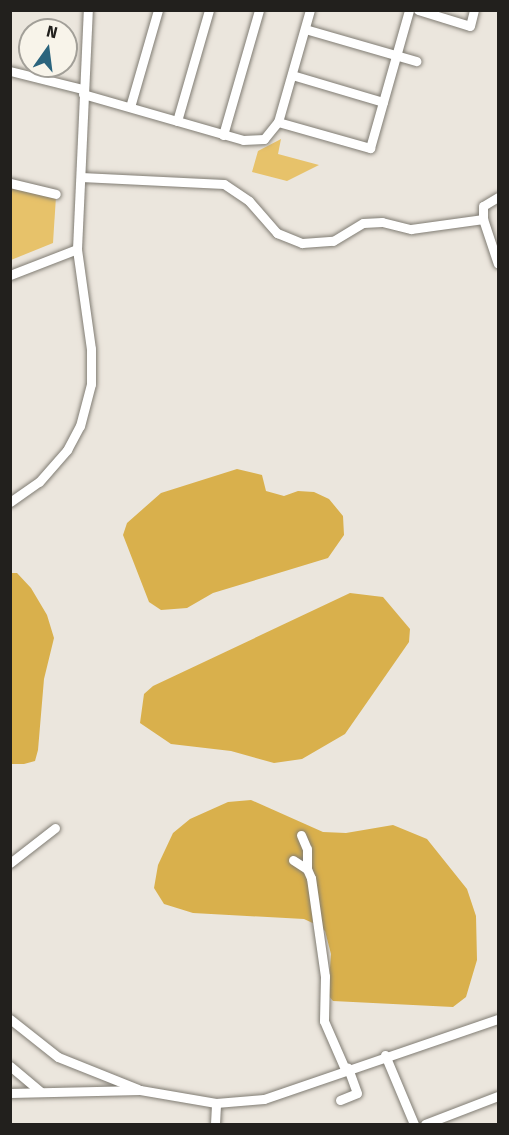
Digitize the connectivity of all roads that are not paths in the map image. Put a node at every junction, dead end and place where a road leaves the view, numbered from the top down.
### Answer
1 (88, 10) edge
2 (158, 10) edge
3 (208, 10) edge
4 (259, 10) edge
5 (310, 10) edge
6 (409, 10) edge
7 (418, 10) edge
8 (474, 10) edge
9 (305, 29) junction
10 (396, 55) junction
11 (416, 61) dead end
12 (10, 71) edge
13 (292, 75) junction
14 (83, 91) junction
15 (383, 102) junction
16 (130, 107) junction
17 (177, 121) junction
18 (278, 123) junction
19 (223, 135) junction
20 (81, 177) junction
21 (10, 183) edge
22 (56, 194) dead end
23 (498, 197) edge
24 (483, 219) junction
25 (77, 249) junction
26 (498, 264) edge
27 (10, 275) edge
28 (10, 502) edge
29 (55, 828) dead end
30 (301, 835) dead end
31 (293, 860) dead end
32 (10, 863) edge
33 (307, 869) junction
34 (498, 1019) edge
35 (10, 1020) edge
36 (385, 1055) junction
37 (10, 1066) edge
38 (347, 1069) junction
39 (140, 1090) junction
40 (41, 1092) junction
41 (10, 1093) edge
42 (498, 1096) edge
43 (340, 1100) dead end
44 (216, 1103) junction
45 (215, 1125) edge
46 (414, 1125) edge
47 (425, 1125) edge

1 - 14 street
2 - 16 street
3 - 17 street
4 - 19 street
5 - 9 street
6 - 10 street
7 - 8 street
9 - 10 street
9 - 13 street
10 - 11 street
10 - 15 street
12 - 14 street
13 - 15 street
13 - 18 street
14 - 16 street
14 - 20 street
15 - 18 street
16 - 17 street
17 - 19 street
18 - 19 street
20 - 24 street
20 - 25 street
21 - 22 street
23 - 24 street
24 - 26 street
25 - 27 street
25 - 28 street
29 - 32 street
30 - 33 street
31 - 33 street
33 - 38 street
34 - 36 street
35 - 39 street
36 - 38 street
36 - 46 street
37 - 40 street
38 - 43 street
38 - 44 street
39 - 40 street
39 - 44 street
40 - 41 street
42 - 47 street
44 - 45 street

